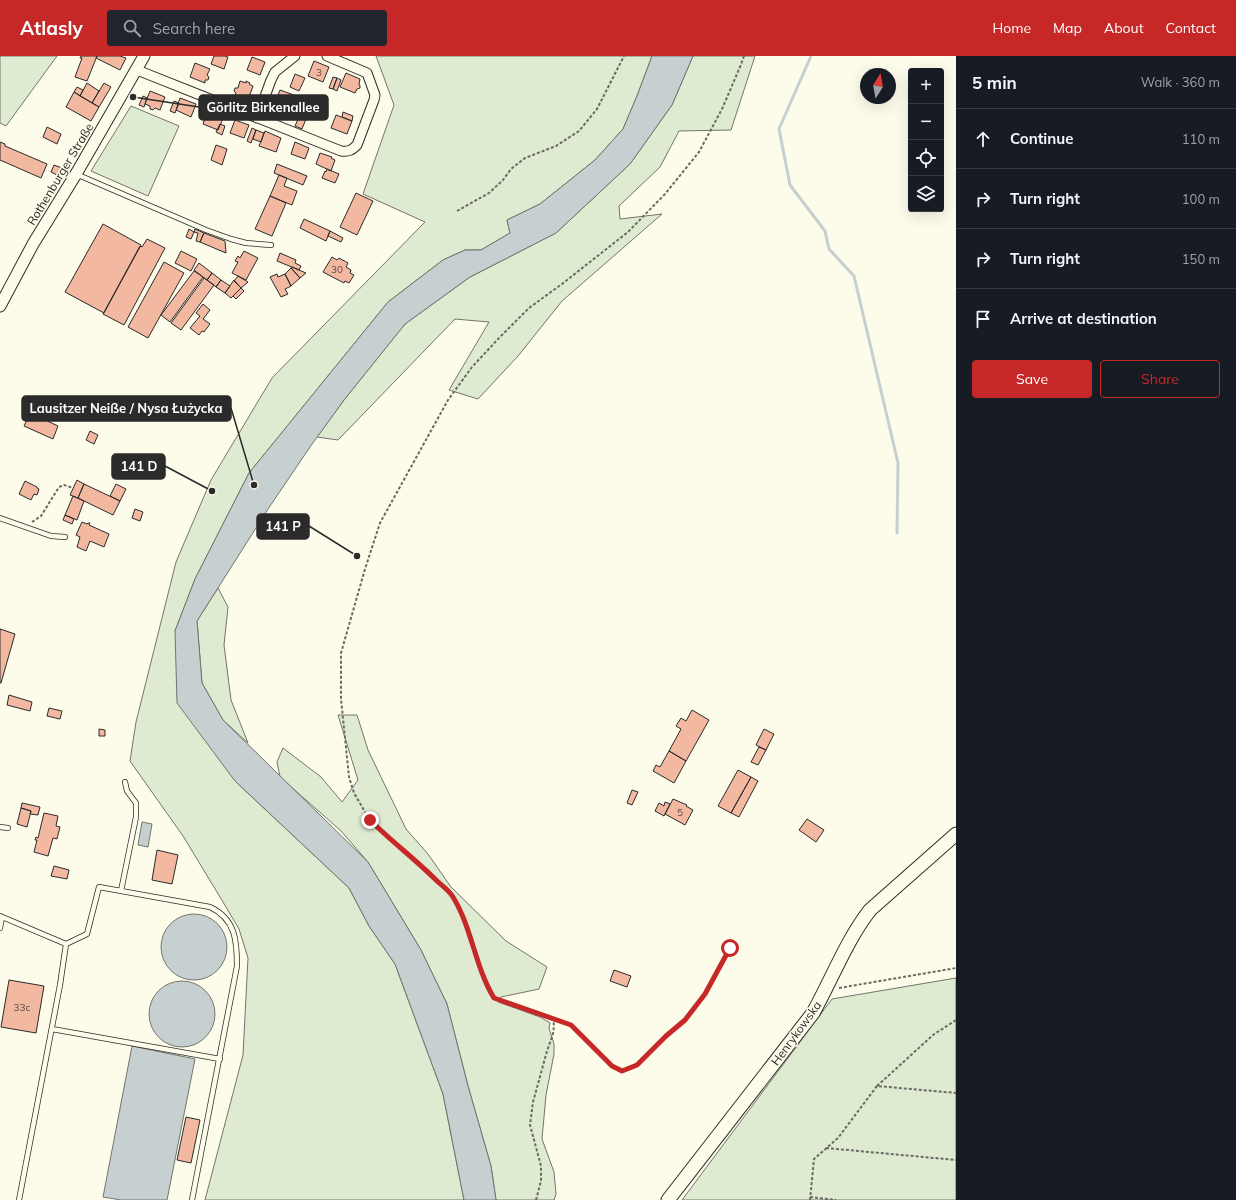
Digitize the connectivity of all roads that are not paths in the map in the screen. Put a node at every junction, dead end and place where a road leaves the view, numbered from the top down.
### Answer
1 (144, 56) edge
2 (295, 56) edge
3 (327, 56) edge
4 (137, 70) junction
5 (257, 118) junction
6 (76, 174) junction
7 (271, 245) dead end
8 (0, 306) edge
9 (0, 518) edge
10 (65, 537) dead end
11 (125, 782) dead end
12 (0, 827) edge
13 (8, 828) dead end
14 (956, 834) edge
15 (121, 891) junction
16 (1, 916) edge
17 (0, 928) edge
18 (66, 944) junction
19 (52, 1028) junction
20 (220, 1059) junction
21 (19, 1200) edge
22 (192, 1200) edge
23 (668, 1200) edge

1 - 4 street, Rothenburger Straße
2 - 5 street
3 - 5 street
4 - 5 street
4 - 6 street, Rothenburger Straße
6 - 7 lane
6 - 8 street, Rothenburger Straße
9 - 10 lane
11 - 15 lane
12 - 13 lane
14 - 23 main road, Henrykowska
15 - 18 lane
15 - 20 lane
16 - 17 lane
16 - 18 lane
18 - 19 lane
19 - 20 lane
19 - 21 lane
20 - 22 lane

